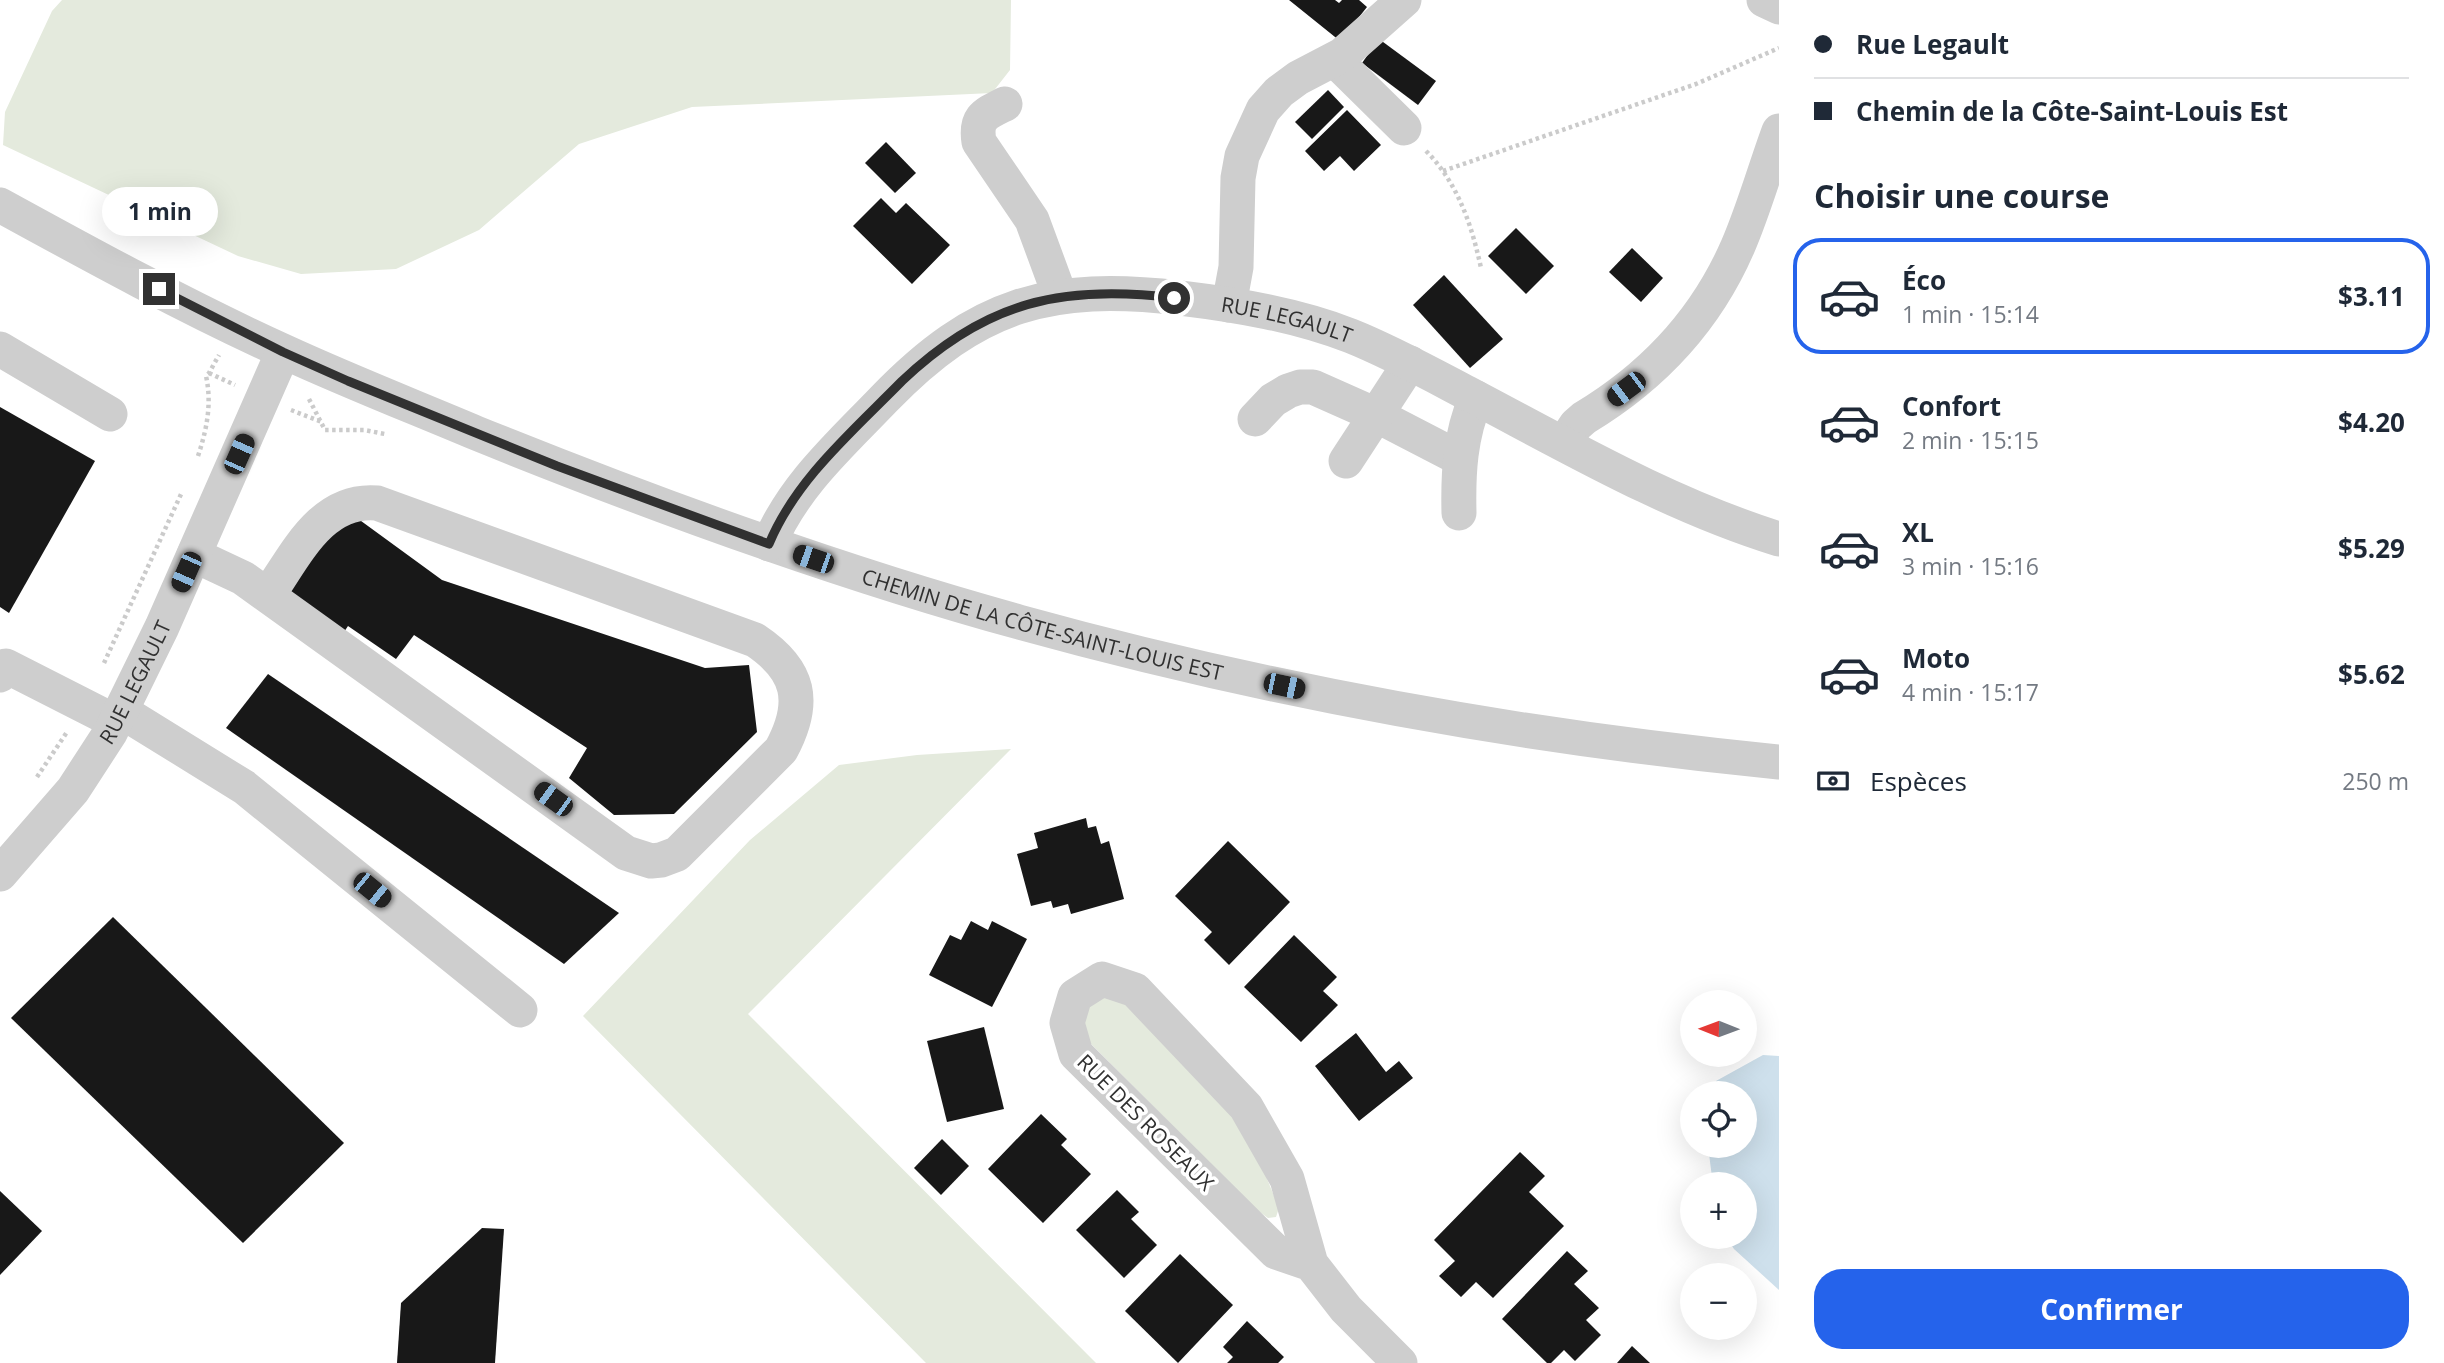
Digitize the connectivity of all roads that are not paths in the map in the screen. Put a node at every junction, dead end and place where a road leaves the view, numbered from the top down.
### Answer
1 (1404, 0) edge
2 (1763, 0) edge
3 (1779, 7) edge
4 (1335, 60) junction
5 (1005, 104) dead end
6 (1404, 128) road end
7 (1779, 131) edge
8 (0, 205) edge
9 (1060, 296) junction
10 (1228, 305) junction
11 (0, 349) edge
12 (283, 352) junction
13 (1410, 363) junction
14 (1476, 398) junction
15 (110, 414) dead end
16 (1376, 415) junction
17 (1255, 419) dead end
18 (1564, 443) junction
19 (1459, 458) junction
20 (1346, 461) dead end
21 (1459, 513) dead end
22 (1779, 539) edge
23 (769, 544) junction
24 (194, 555) junction
25 (268, 595) junction
26 (2, 668) edge
27 (118, 716) junction
28 (1779, 762) edge
29 (0, 874) edge
30 (520, 1010) dead end
31 (1311, 1264) junction
32 (1401, 1363) edge

1 - 4 street
2 - 3 street
4 - 6 street
4 - 10 street
5 - 9 street
7 - 18 street
8 - 12 street, CHEMIN DE LA CÔTE-SAINT-LOUIS EST
9 - 10 street, RUE LEGAULT
9 - 23 street, RUE LEGAULT
10 - 13 street, RUE LEGAULT
11 - 15 street
12 - 23 street, CHEMIN DE LA CÔTE-SAINT-LOUIS EST
12 - 24 street, RUE LEGAULT
13 - 14 street, RUE LEGAULT
13 - 16 street
14 - 18 street, RUE LEGAULT
14 - 19 street
16 - 17 street
16 - 19 street
16 - 20 street
18 - 22 street, RUE LEGAULT
19 - 21 street
23 - 28 street, CHEMIN DE LA CÔTE-SAINT-LOUIS EST
24 - 25 street
24 - 27 street, RUE LEGAULT
25 - 25 street
26 - 27 street
27 - 29 street, RUE LEGAULT
27 - 30 street
31 - 31 street, RUE DES ROSEAUX
31 - 32 street, RUE DES ROSEAUX

